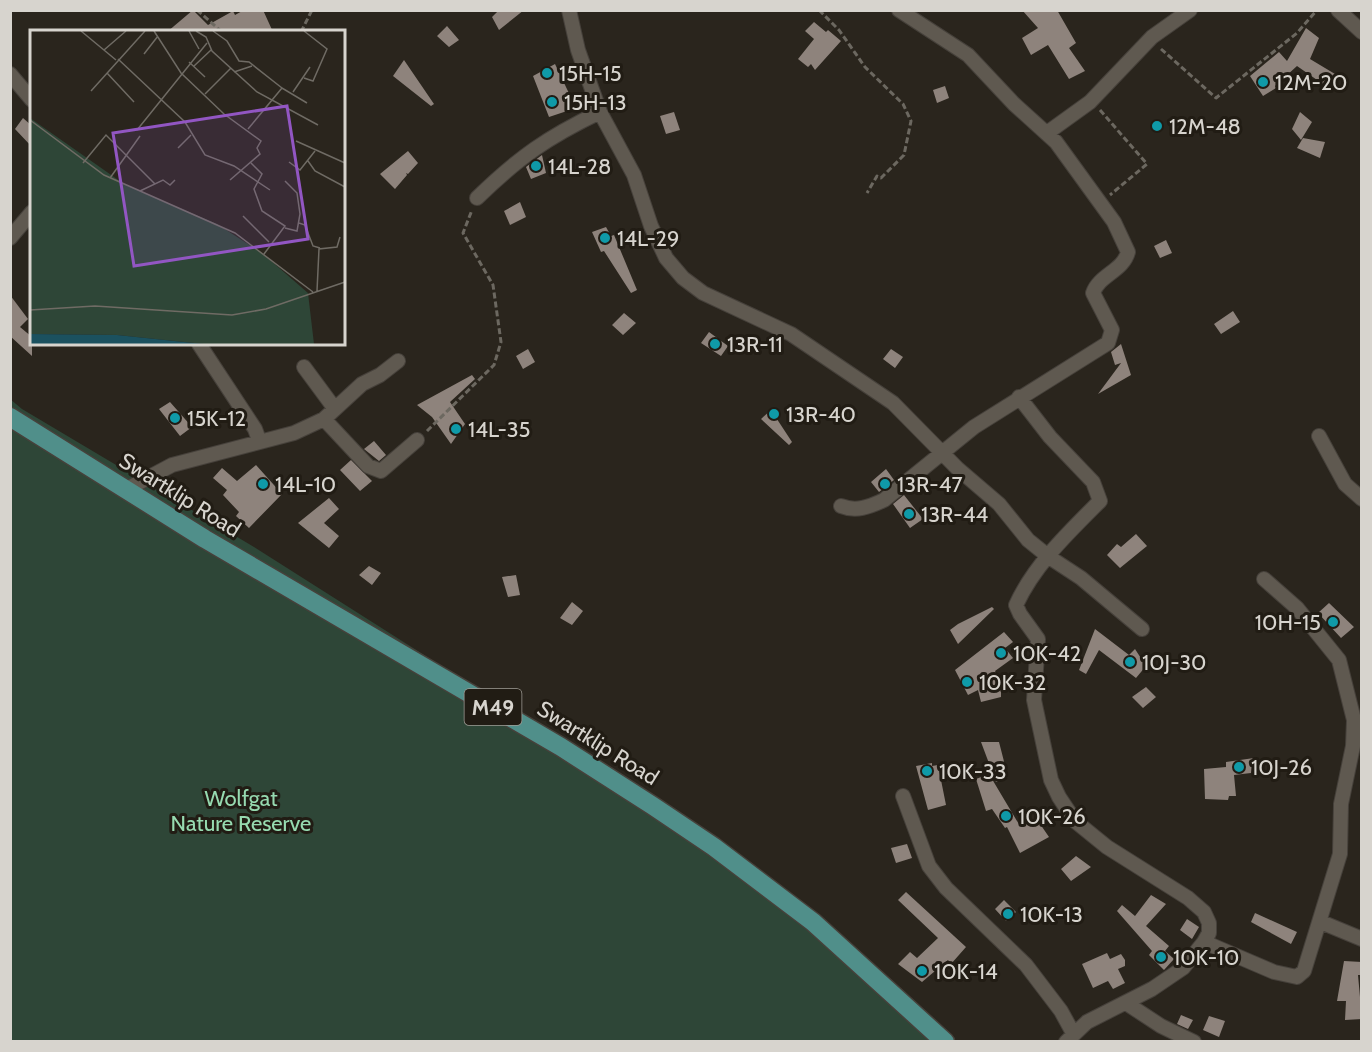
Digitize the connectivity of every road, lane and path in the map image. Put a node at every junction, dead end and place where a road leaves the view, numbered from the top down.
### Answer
1 (197, 10) edge
2 (312, 10) edge
3 (569, 10) edge
4 (819, 10) edge
5 (899, 10) edge
6 (1190, 10) edge
7 (1317, 10) edge
8 (1338, 10) edge
9 (220, 30) edge
10 (302, 30) edge
11 (1362, 32) edge
12 (1152, 37) junction
13 (10, 74) edge
14 (30, 98) edge
15 (1090, 102) junction
16 (600, 112) junction
17 (1047, 133) junction
18 (867, 193) dead end
19 (477, 198) joint
20 (1100, 205) junction
21 (30, 214) edge
22 (10, 238) edge
23 (200, 345) edge
24 (398, 361) dead end
25 (304, 367) dead end
26 (1019, 397) junction
27 (335, 409) junction
28 (10, 417) edge
29 (324, 419) junction
30 (1319, 436) dead end
31 (259, 440) junction
32 (417, 440) joint
33 (942, 451) junction
34 (127, 489) junction
35 (1362, 499) edge
36 (841, 506) dead end
37 (1049, 557) junction
38 (1264, 579) dead end
39 (1142, 629) dead end
40 (903, 796) dead end
41 (1321, 922) junction
42 (1362, 939) edge
43 (1204, 942) junction
44 (1126, 1003) junction
45 (1070, 1037) edge
46 (945, 1041) edge
47 (1194, 1041) edge

1 - 9 path
2 - 10 path
3 - 16 street
4 - 18 path
5 - 17 street
6 - 12 street
7 - 12 path
8 - 11 street
12 - 15 street
13 - 14 street
15 - 17 street
15 - 20 path
16 - 19 street
16 - 33 street
17 - 20 street
19 - 32 path
20 - 26 street
21 - 22 street
23 - 31 street
24 - 27 street
25 - 27 street
26 - 33 street
26 - 37 street
27 - 29 street
28 - 34 main road, Swartklip Road / M49
29 - 31 street
29 - 32 street
30 - 35 street
31 - 34 street
33 - 36 street
33 - 37 street
34 - 46 main road, Swartklip Road / M49
37 - 39 street
37 - 43 street
38 - 41 street
40 - 45 street
41 - 42 street
41 - 43 street
43 - 44 street
44 - 45 street
44 - 47 street

